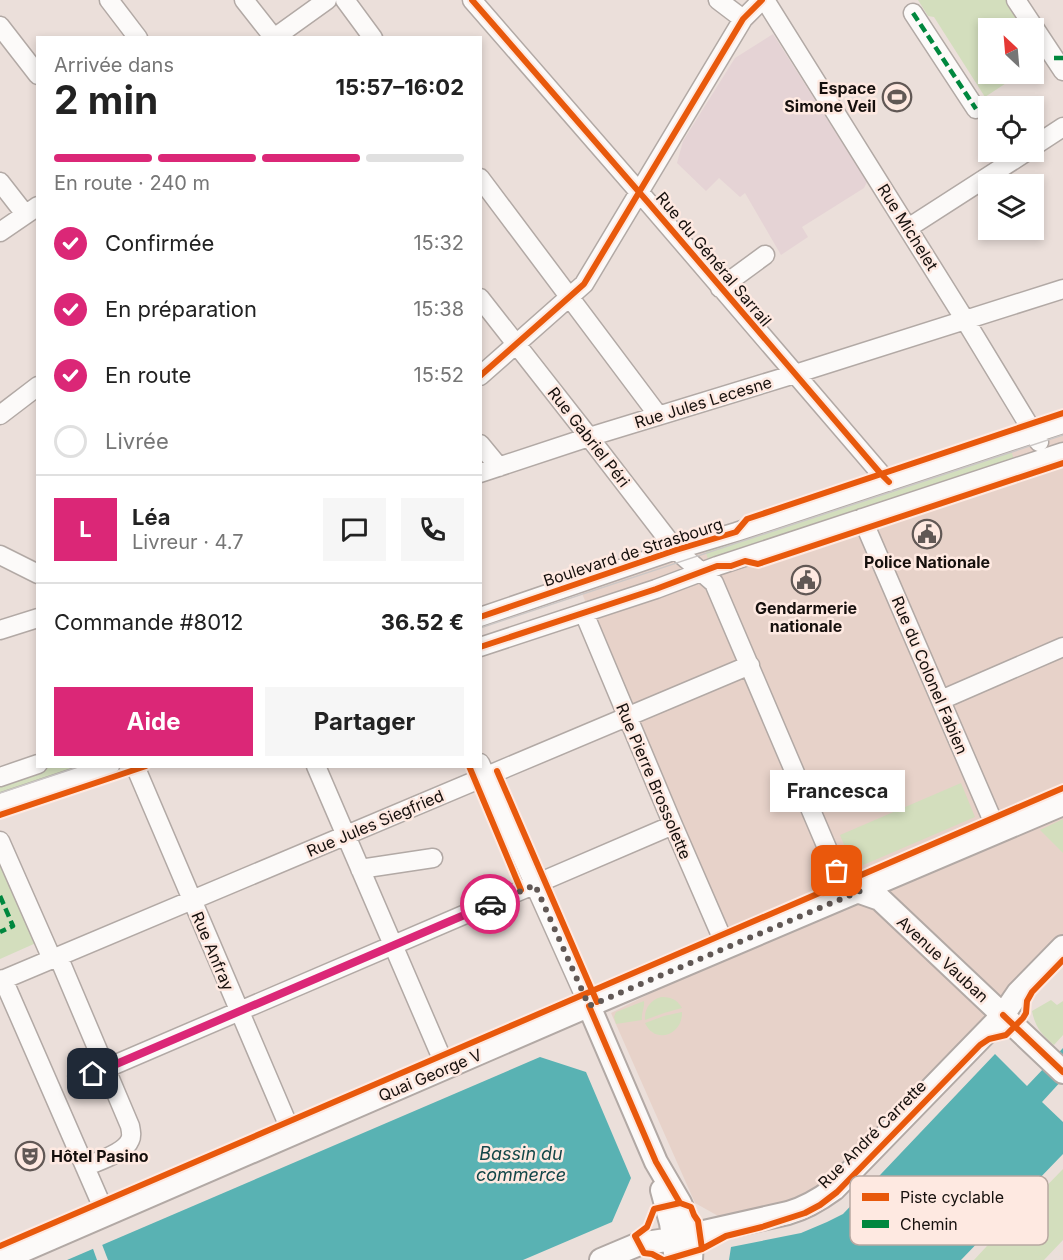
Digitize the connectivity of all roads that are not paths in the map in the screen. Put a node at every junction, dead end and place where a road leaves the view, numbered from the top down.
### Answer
1 (109, 0) edge
2 (244, 0) edge
3 (327, 0) edge
4 (345, 0) edge
5 (472, 0) edge
6 (718, 0) edge
7 (764, 0) edge
8 (1016, 0) edge
9 (913, 13) dead end
10 (743, 19) junction
11 (0, 26) edge
12 (136, 36) edge
13 (272, 36) edge
14 (277, 36) edge
15 (372, 36) edge
16 (1060, 63) edge
17 (36, 72) edge
18 (976, 109) dead end
19 (1063, 127) edge
20 (1044, 139) edge
21 (1010, 162) edge
22 (482, 181) edge
23 (0, 183) edge
24 (639, 193) junction
25 (32, 210) edge
26 (908, 228) junction
27 (0, 232) edge
28 (765, 255) dead end
29 (720, 288) junction
30 (1063, 289) edge
31 (570, 297) junction
32 (482, 301) edge
33 (965, 320) junction
34 (516, 344) junction
35 (482, 374) edge
36 (795, 374) junction
37 (36, 388) edge
38 (0, 415) edge
39 (658, 415) junction
40 (1063, 424) edge
41 (1034, 434) junction
42 (589, 437) junction
43 (482, 446) edge
44 (1063, 452) edge
45 (1045, 458) junction
46 (499, 467) junction
47 (482, 472) edge
48 (889, 482) junction
49 (862, 518) junction
50 (676, 550) junction
51 (0, 555) edge
52 (701, 572) junction
53 (36, 573) edge
54 (584, 613) junction
55 (482, 616) edge
56 (36, 619) edge
57 (0, 630) edge
58 (482, 646) edge
59 (1063, 647) edge
60 (750, 665) junction
61 (941, 700) junction
62 (627, 717) junction
63 (36, 765) edge
64 (104, 768) edge
65 (136, 768) edge
66 (317, 768) edge
67 (483, 769) edge
68 (0, 777) edge
69 (0, 803) edge
70 (1063, 804) edge
71 (673, 825) junction
72 (998, 833) junction
73 (346, 835) junction
74 (0, 841) edge
75 (433, 858) dead end
76 (360, 868) junction
77 (535, 885) junction
78 (860, 891) junction
79 (192, 900) junction
80 (393, 946) junction
81 (726, 947) junction
82 (1063, 947) edge
83 (55, 958) junction
84 (2, 980) edge
85 (589, 1006) junction
86 (239, 1011) junction
87 (1002, 1015) junction
88 (1055, 1065) edge
89 (446, 1068) junction
90 (100, 1071) junction
91 (292, 1134) junction
92 (85, 1167) junction
93 (106, 1215) junction
94 (680, 1245) edge
95 (1, 1260) edge
96 (601, 1260) edge
97 (691, 1260) edge

1 - 12 street
2 - 13 street
3 - 14 street
4 - 15 street
5 - 24 street, Rue du Général Sarrail
6 - 10 street
7 - 10 street
7 - 26 street, Rue Michelet
8 - 16 street
9 - 18 street
10 - 24 street
11 - 17 street
19 - 20 street
21 - 26 street
22 - 31 street
23 - 25 street
24 - 29 street, Rue du Général Sarrail
24 - 31 street
25 - 27 street
26 - 33 street, Rue Michelet
28 - 29 street
29 - 36 street, Rue du Général Sarrail
30 - 33 street, Rue Jules Lecesne
31 - 34 street
31 - 39 street
32 - 34 street, Rue Gabriel Péri
33 - 36 street, Rue Jules Lecesne
33 - 41 street, Rue Michelet
34 - 35 street
34 - 42 street, Rue Gabriel Péri
36 - 39 street, Rue Jules Lecesne
36 - 48 street, Rue du Général Sarrail
37 - 38 street
39 - 42 street, Rue Jules Lecesne
40 - 41 street, Boulevard de Strasbourg
41 - 45 street, Rue Michelet
41 - 48 street, Boulevard de Strasbourg
42 - 46 street, Rue Jules Lecesne
42 - 50 street, Rue Gabriel Péri
43 - 46 street
44 - 45 street
45 - 49 street
46 - 47 street, Rue Jules Lecesne
48 - 50 street, Boulevard de Strasbourg
49 - 52 street
49 - 61 street, Rue du Colonel Fabien
50 - 52 street, Rue Gabriel Péri
50 - 55 street, Boulevard de Strasbourg
51 - 53 street
52 - 54 street
52 - 60 street, Rue Gabriel Péri
54 - 58 street
54 - 62 street, Rue Pierre Brossolette
56 - 57 street
59 - 61 street
60 - 62 street, Rue Jules Siegfried
60 - 78 street, Rue Gabriel Péri
61 - 72 street, Rue du Colonel Fabien
62 - 67 street, Rue Jules Siegfried
62 - 71 street, Rue Pierre Brossolette
63 - 68 street
64 - 69 street
65 - 79 street, Rue Anfray
66 - 73 street
67 - 73 street, Rue Jules Siegfried
67 - 77 street
70 - 72 main road, Quai George V
71 - 77 street
71 - 81 street, Rue Pierre Brossolette
72 - 78 main road, Quai George V
73 - 76 street
73 - 79 street, Rue Jules Siegfried
74 - 83 street
75 - 76 street
76 - 80 street
77 - 80 street
77 - 85 street
78 - 81 main road, Quai George V
78 - 87 main road, Avenue Vauban
79 - 83 street, Rue Jules Siegfried
79 - 86 street, Rue Anfray
80 - 86 street
80 - 89 street
81 - 85 main road, Quai George V
82 - 87 main road, Rue André Carrette
83 - 84 street, Rue Jules Siegfried
83 - 90 street
84 - 92 street
85 - 89 main road, Quai George V
85 - 94 main road
86 - 90 street
86 - 91 street, Rue Anfray
87 - 88 main road, Avenue Vauban
87 - 94 main road, Rue André Carrette
89 - 91 main road, Quai George V
90 - 92 street
91 - 93 main road, Quai George V
92 - 93 street
93 - 95 main road, Quai George V
94 - 96 main road, Rue André Carrette
94 - 97 main road

